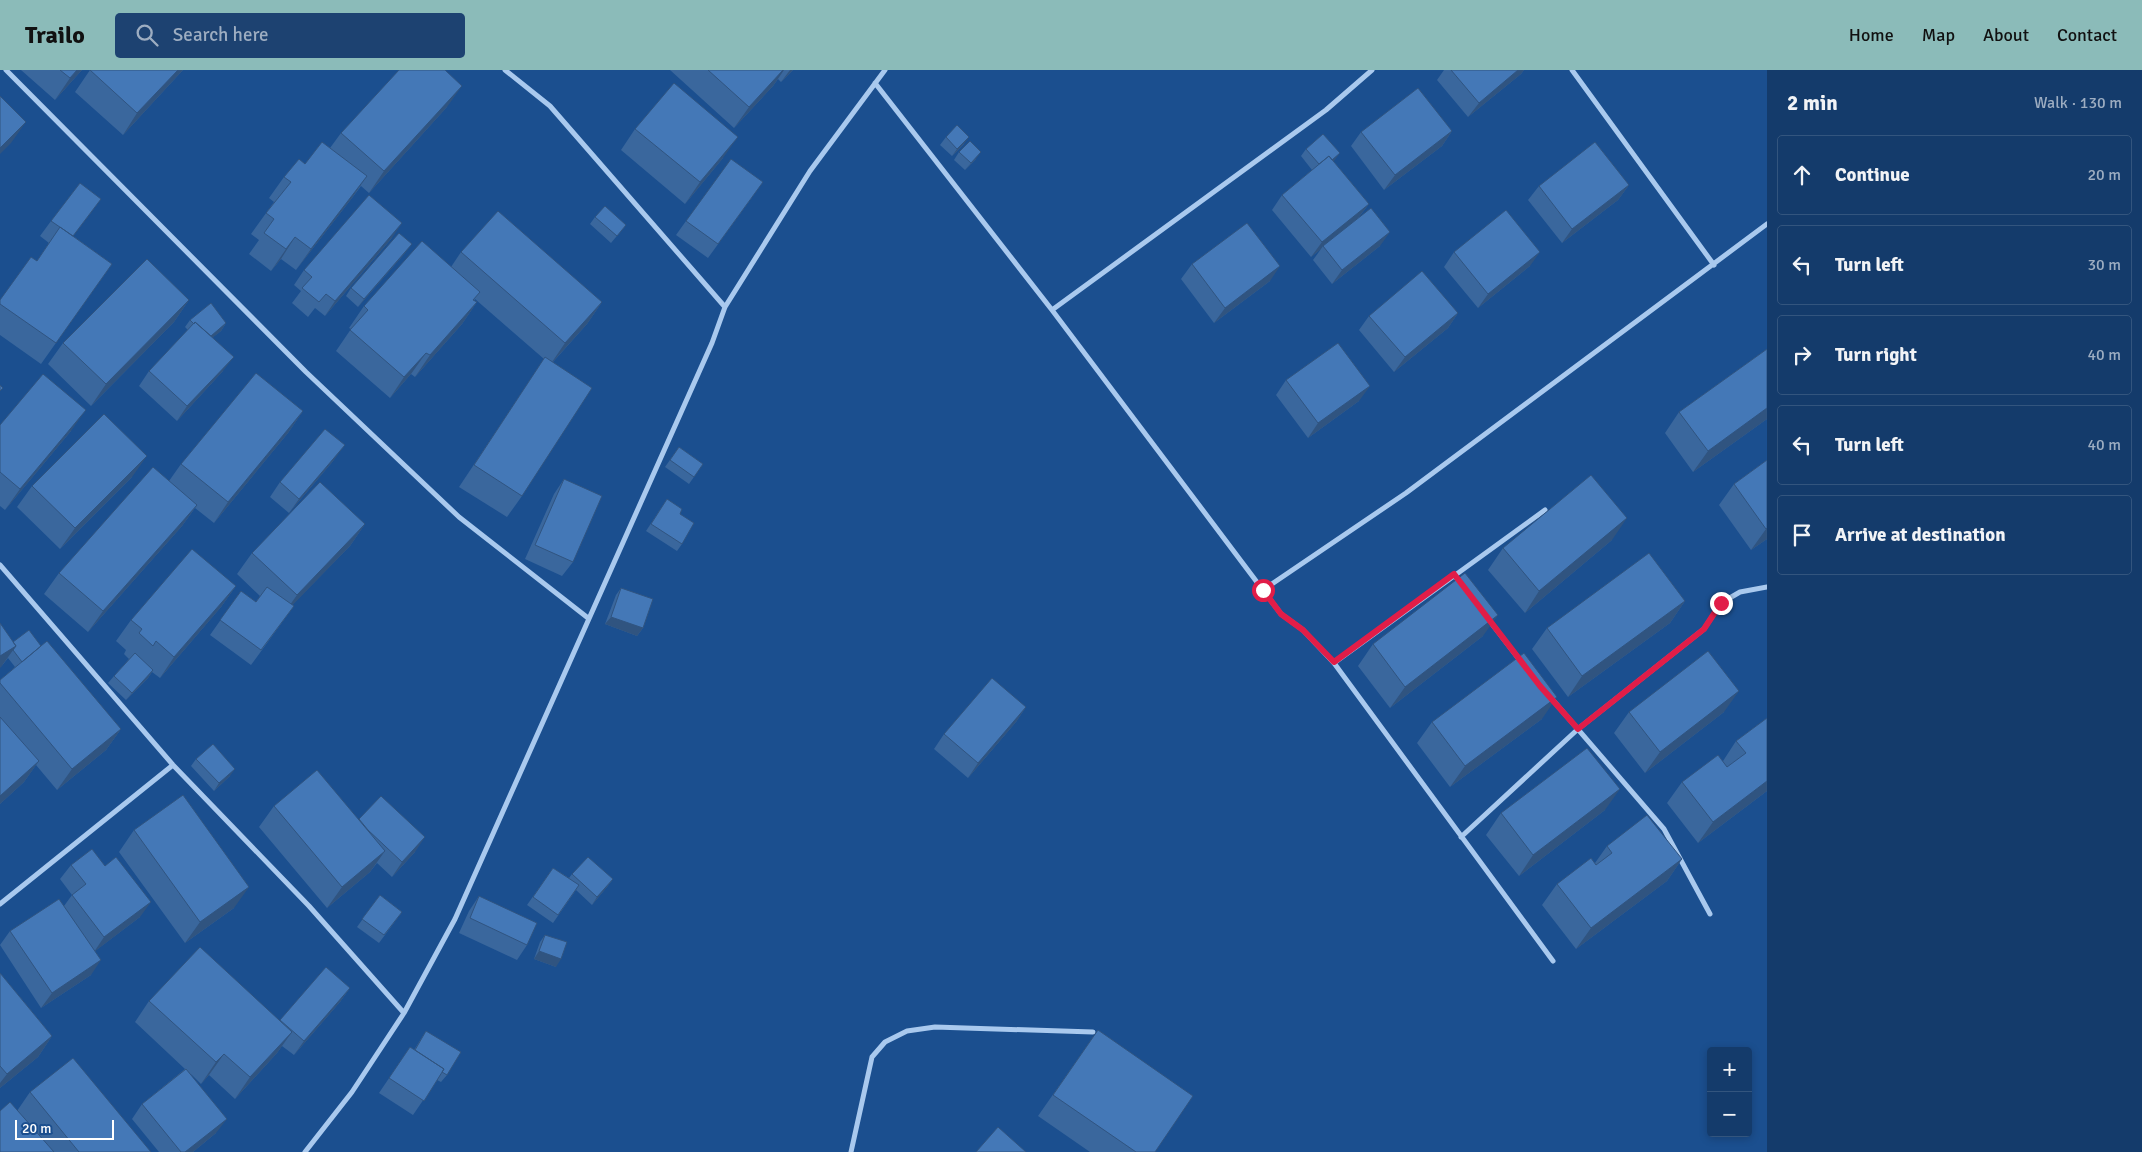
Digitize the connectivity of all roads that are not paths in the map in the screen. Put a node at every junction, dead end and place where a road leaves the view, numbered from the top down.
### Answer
1 (6, 70) edge
2 (505, 70) edge
3 (886, 70) edge
4 (1372, 70) edge
5 (1572, 70) edge
6 (875, 83) junction
7 (1767, 224) edge
8 (1714, 265) junction
9 (725, 307) junction
10 (1052, 310) junction
11 (1545, 510) edge
12 (0, 565) edge
13 (1454, 574) junction
14 (1767, 587) edge
15 (1263, 590) junction
16 (1466, 590) edge
17 (1483, 612) edge
18 (588, 618) junction
19 (1334, 662) junction
20 (1529, 672) edge
21 (1547, 694) edge
22 (1578, 729) junction
23 (173, 765) junction
24 (1461, 837) junction
25 (0, 904) edge
26 (1710, 914) dead end
27 (1553, 961) dead end
28 (404, 1013) junction
29 (1093, 1032) dead end
30 (305, 1152) edge
31 (851, 1152) edge

1 - 18 street
2 - 9 street
3 - 6 street
4 - 10 street
5 - 8 street
6 - 9 street
6 - 10 street
7 - 8 street
8 - 15 street
9 - 18 street
10 - 15 street
11 - 13 street
12 - 23 street
13 - 16 street
13 - 19 street
14 - 22 street
15 - 19 street
17 - 20 street
18 - 28 street
19 - 24 street
21 - 22 street
22 - 24 street
22 - 26 street
23 - 25 street
23 - 28 street
24 - 27 street
28 - 30 street
29 - 31 street

